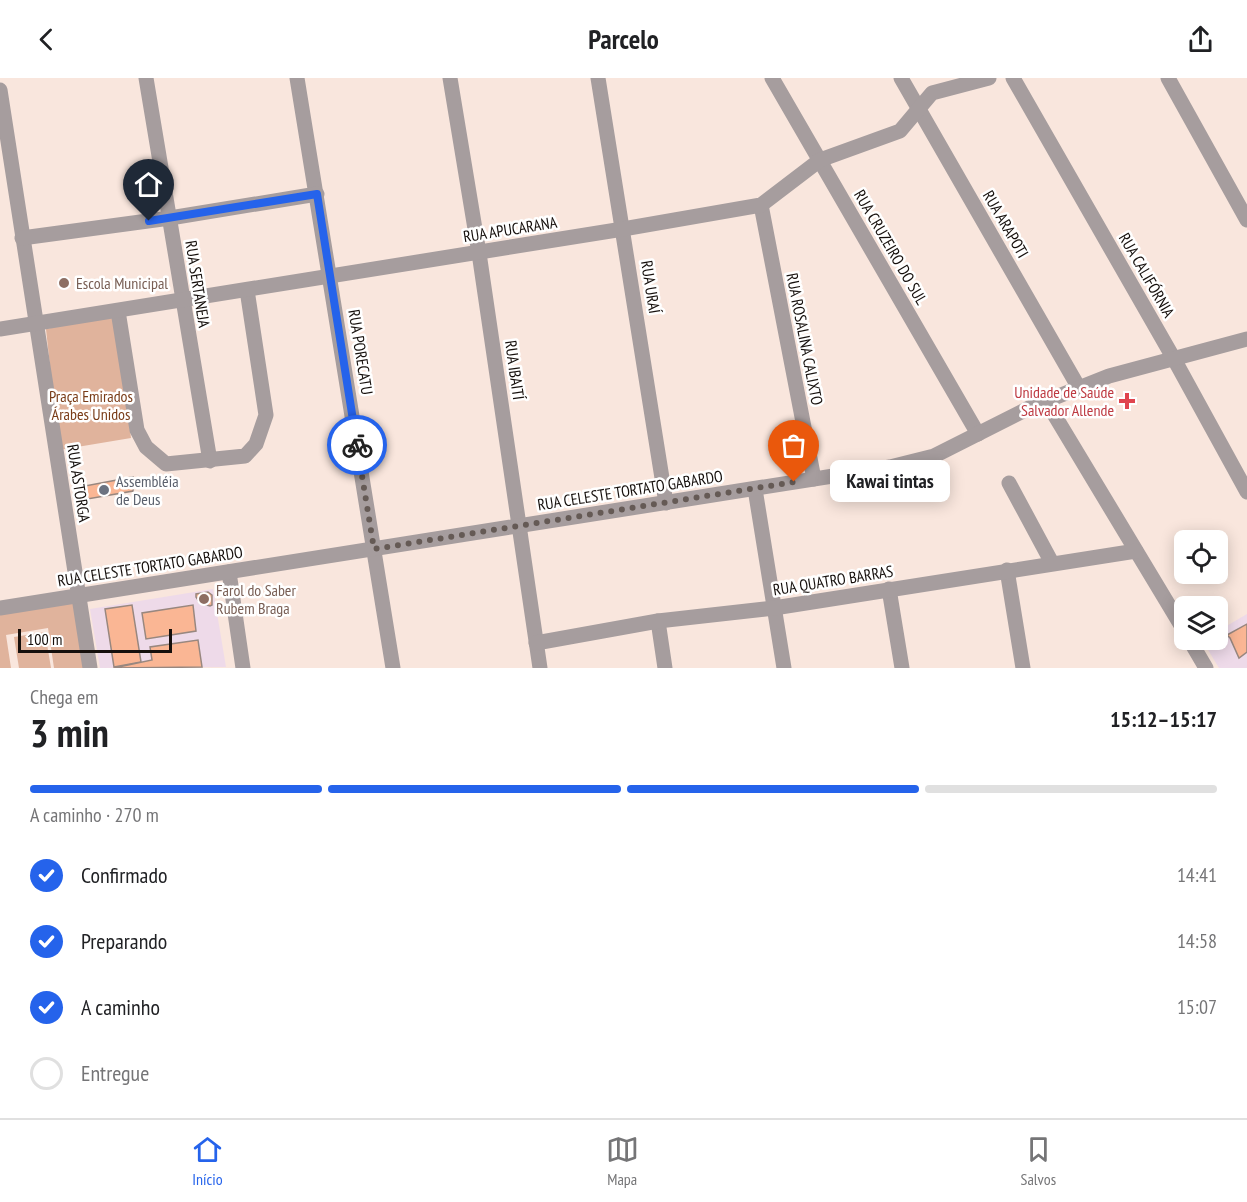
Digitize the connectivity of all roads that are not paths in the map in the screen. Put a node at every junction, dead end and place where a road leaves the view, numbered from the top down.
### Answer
1 (146, 78) edge
2 (297, 78) edge
3 (450, 78) edge
4 (598, 78) edge
5 (772, 78) edge
6 (901, 78) edge
7 (989, 78) edge
8 (1013, 78) edge
9 (1168, 78) edge
10 (0, 90) edge
11 (918, 108) junction
12 (820, 160) junction
13 (317, 194) junction
14 (761, 206) junction
15 (170, 218) junction
16 (1247, 220) edge
17 (623, 230) junction
18 (22, 238) junction
19 (479, 253) junction
20 (330, 277) junction
21 (247, 290) junction
22 (182, 301) junction
23 (118, 311) junction
24 (37, 323) junction
25 (0, 329) edge
26 (1246, 340) edge
27 (1174, 359) junction
28 (1079, 388) junction
29 (1046, 401) junction
30 (978, 434) junction
31 (210, 461) junction
32 (814, 479) junction
33 (1009, 483) dead end
34 (754, 489) junction
35 (1247, 492) edge
36 (666, 503) junction
37 (520, 526) junction
38 (374, 549) junction
39 (1136, 551) junction
40 (1052, 563) junction
41 (1007, 570) junction
42 (229, 572) junction
43 (889, 589) junction
44 (78, 595) junction
45 (0, 608) edge
46 (774, 608) junction
47 (1174, 614) edge
48 (658, 621) junction
49 (536, 643) junction
50 (1195, 650) edge
51 (90, 668) edge
52 (243, 668) edge
53 (393, 668) edge
54 (540, 668) edge
55 (665, 668) edge
56 (784, 668) edge
57 (902, 668) edge
58 (1023, 668) edge
59 (1206, 668) edge

1 - 15 street, RUA SERTANEJA
2 - 13 street, RUA PORECATU
3 - 19 street, RUA IBAITÍ
4 - 17 street, RUA URAÍ
5 - 12 street, RUA CRUZEIRO DO SUL
6 - 11 street, RUA ARAPOTI
7 - 11 street, RUA APUCARANA
8 - 27 street, RUA CALIFÓRNIA
9 - 16 street
10 - 18 street, RUA ASTORGA
11 - 12 street, RUA APUCARANA
11 - 28 street, RUA ARAPOTI
12 - 14 street, RUA APUCARANA
12 - 30 street, RUA CRUZEIRO DO SUL
13 - 15 street
13 - 20 street, RUA PORECATU
14 - 17 street, RUA APUCARANA
14 - 32 street, RUA ROSALINA CALIXTO
15 - 18 street
15 - 22 street, RUA SERTANEJA
17 - 19 street, RUA APUCARANA
17 - 36 street, RUA URAÍ
18 - 24 street, RUA ASTORGA
19 - 20 street, RUA APUCARANA
19 - 37 street, RUA IBAITÍ
20 - 21 street, RUA APUCARANA
20 - 38 street, RUA PORECATU
21 - 22 street, RUA APUCARANA
21 - 31 street
22 - 23 street, RUA APUCARANA
22 - 31 street, RUA SERTANEJA
23 - 24 street, RUA APUCARANA
23 - 31 street
24 - 25 street, RUA APUCARANA
24 - 44 street, RUA ASTORGA
26 - 27 street, RUA CELESTE TORTATO GABARDO
27 - 28 street, RUA CELESTE TORTATO GABARDO
27 - 35 street, RUA CALIFÓRNIA
28 - 29 street, RUA CELESTE TORTATO GABARDO
29 - 30 street, RUA CELESTE TORTATO GABARDO
29 - 39 street
30 - 32 street, RUA CELESTE TORTATO GABARDO
32 - 34 street, RUA CELESTE TORTATO GABARDO
33 - 40 street
34 - 36 street, RUA CELESTE TORTATO GABARDO
34 - 46 street
36 - 37 street, RUA CELESTE TORTATO GABARDO
37 - 38 street, RUA CELESTE TORTATO GABARDO
37 - 49 street, RUA IBAITÍ
38 - 42 street, RUA CELESTE TORTATO GABARDO
38 - 53 street, RUA PORECATU
39 - 40 street, RUA QUATRO BARRAS
39 - 47 street
40 - 41 street, RUA QUATRO BARRAS
41 - 43 street, RUA QUATRO BARRAS
41 - 58 street
42 - 44 street, RUA CELESTE TORTATO GABARDO
42 - 52 street
43 - 46 street, RUA QUATRO BARRAS
43 - 57 street
44 - 45 street, RUA CELESTE TORTATO GABARDO
44 - 51 street, RUA ASTORGA
46 - 48 street, RUA QUATRO BARRAS
46 - 56 street
48 - 49 street, RUA QUATRO BARRAS
48 - 55 street
49 - 54 street, RUA IBAITÍ
50 - 59 street

